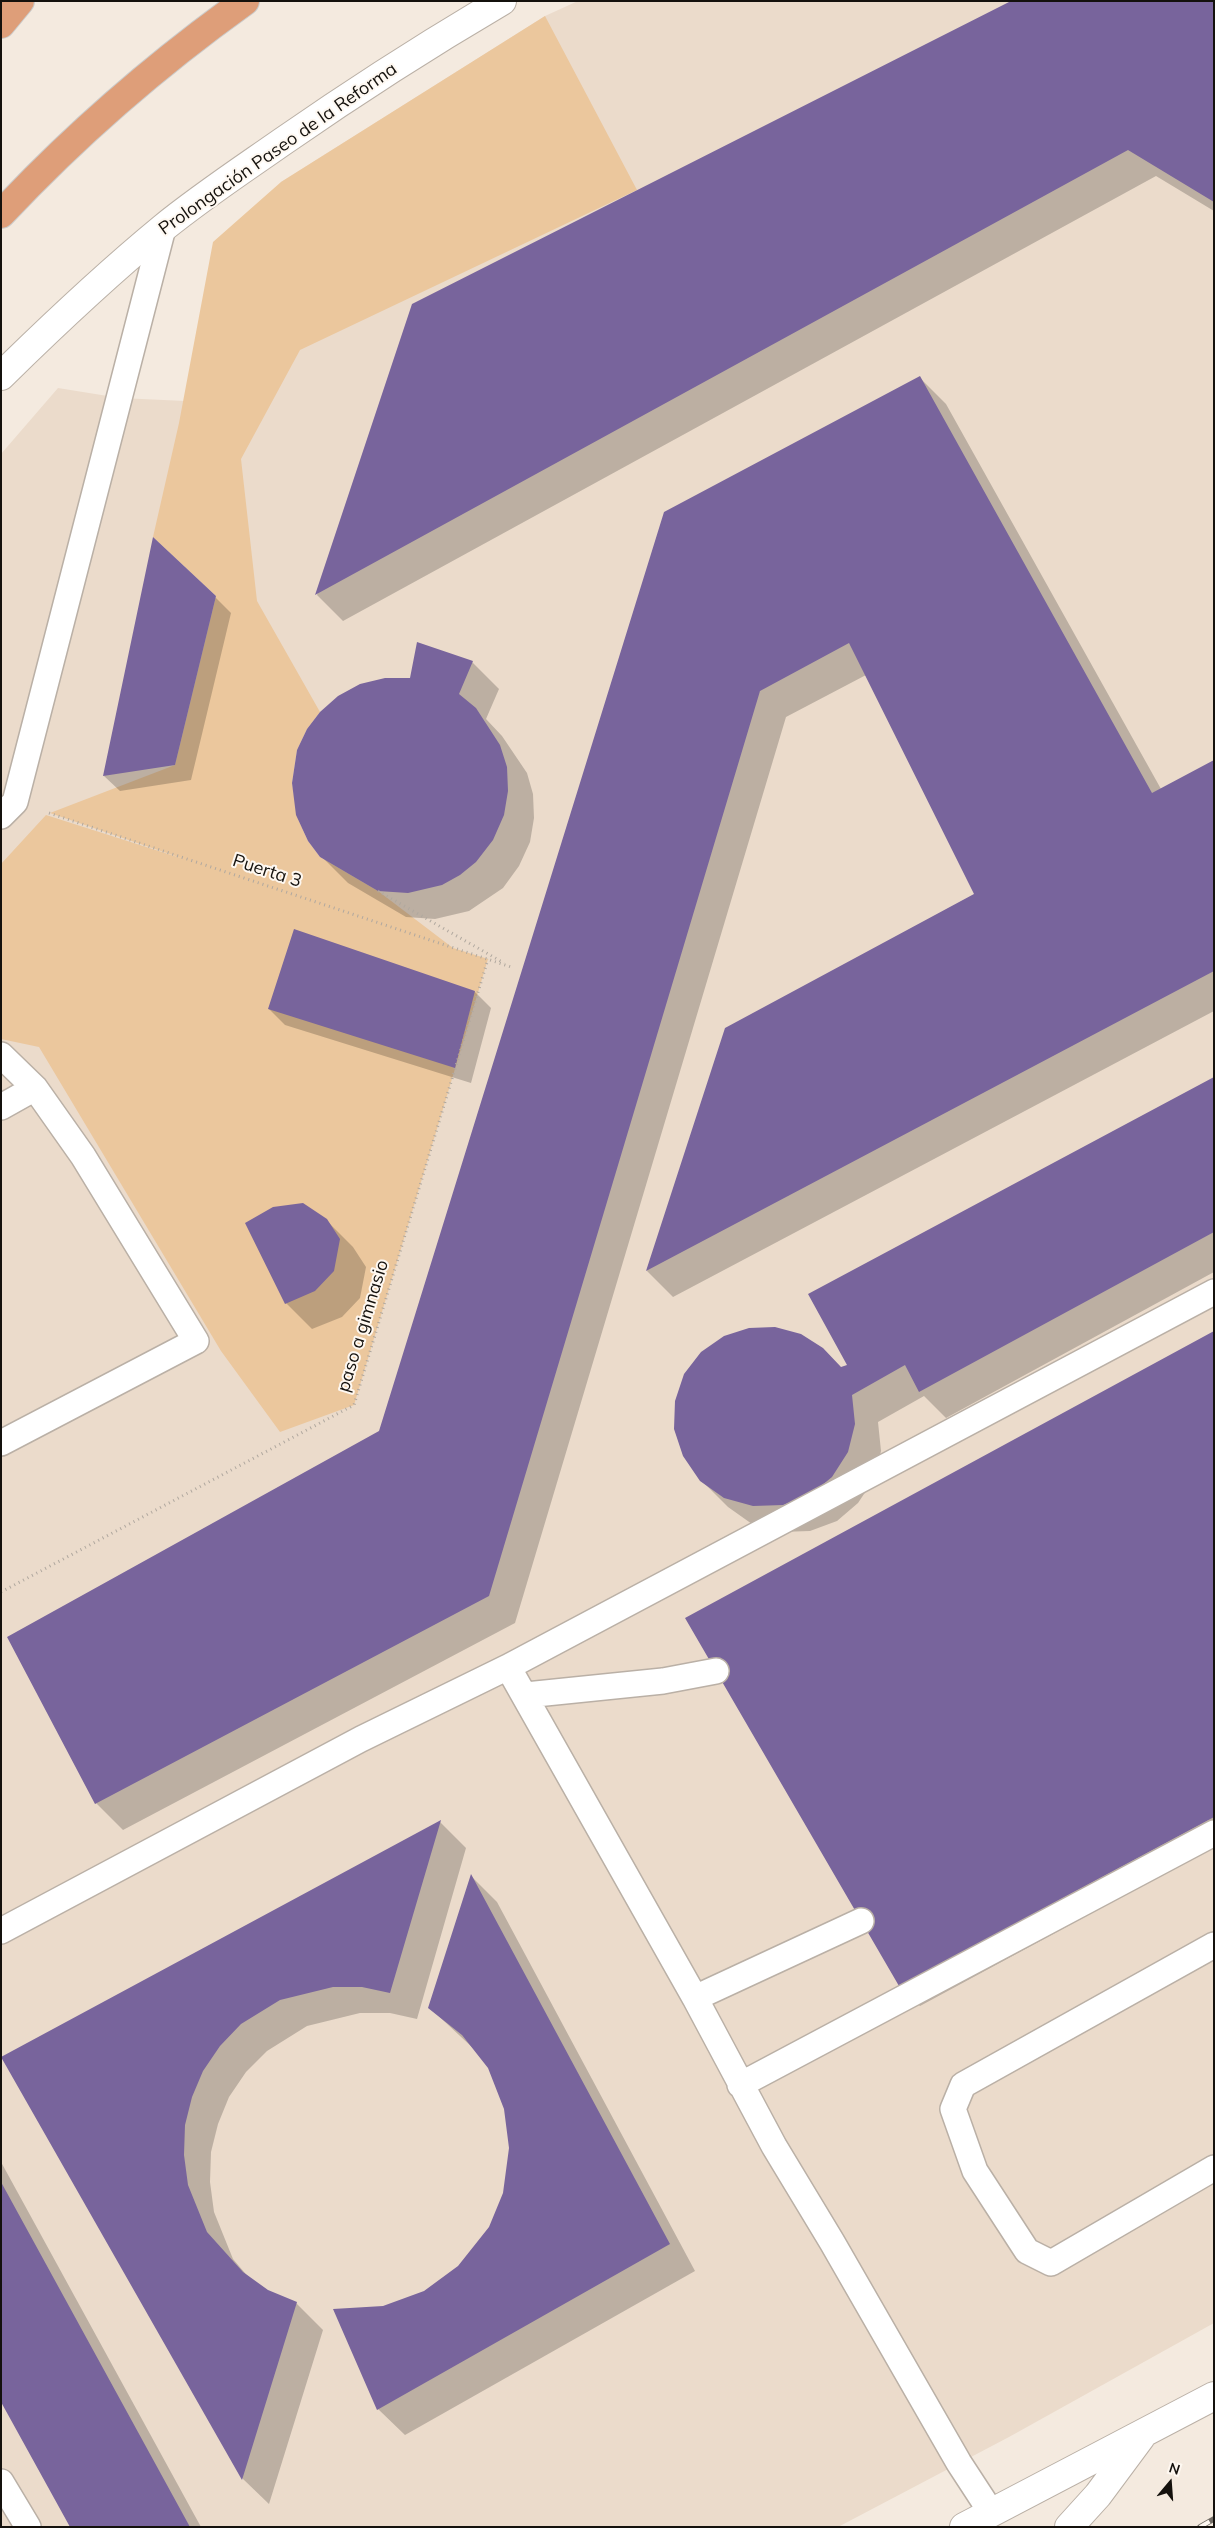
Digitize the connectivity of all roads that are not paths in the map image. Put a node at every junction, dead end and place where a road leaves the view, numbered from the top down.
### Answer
1 (20, 1) edge
2 (245, 1) edge
3 (502, 1) edge
4 (1, 24) edge
5 (1, 214) edge
6 (162, 228) junction
7 (1, 376) edge
8 (8, 809) edge
9 (1, 1056) edge
10 (35, 1088) junction
11 (1, 1107) edge
12 (1214, 1292) edge
13 (1, 1443) edge
14 (508, 1667) junction
15 (716, 1671) dead end
16 (526, 1695) junction
17 (1214, 1833) edge
18 (861, 1921) dead end
19 (1, 1931) edge
20 (1214, 1945) edge
21 (696, 1998) junction
22 (740, 2085) junction
23 (1214, 2168) edge
24 (1214, 2396) edge
25 (1145, 2432) junction
26 (1, 2482) edge
27 (991, 2512) junction
28 (28, 2527) edge
29 (964, 2527) edge
30 (1069, 2527) edge

1 - 4 highway
2 - 5 highway
3 - 6 main road, Prolongación Paseo de la Reforma
6 - 7 main road, Prolongación Paseo de la Reforma
6 - 8 lane
9 - 10 lane
10 - 11 lane
10 - 13 lane
12 - 14 lane
14 - 16 lane
14 - 19 lane
15 - 16 lane
16 - 21 lane
17 - 22 lane
18 - 21 lane
20 - 23 lane
21 - 22 lane
22 - 27 lane
24 - 25 main road
25 - 27 main road
25 - 30 main road
26 - 28 lane
27 - 29 main road

